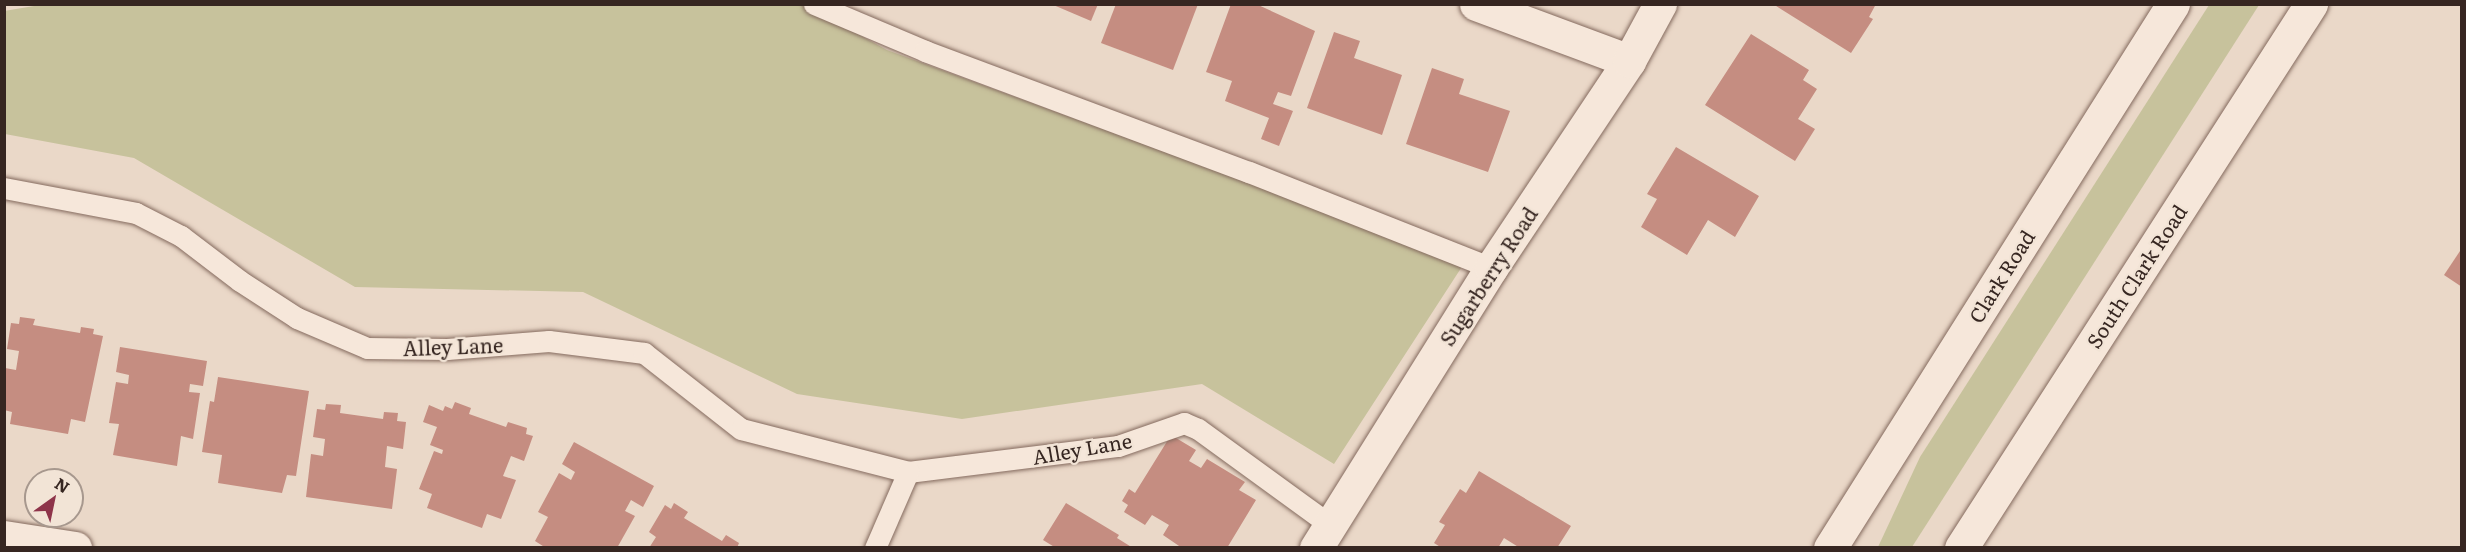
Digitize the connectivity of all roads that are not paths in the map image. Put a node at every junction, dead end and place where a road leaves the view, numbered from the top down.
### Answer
1 (814, 4) edge
2 (1476, 4) edge
3 (1660, 4) edge
4 (2173, 4) edge
5 (2311, 4) edge
6 (1629, 61) junction
7 (4, 188) edge
8 (1491, 268) junction
9 (908, 472) junction
10 (1323, 536) edge
11 (4, 537) edge
12 (75, 548) edge
13 (875, 548) edge
14 (1830, 548) edge
15 (1961, 548) edge

1 - 8 lane
2 - 6 main road
3 - 6 main road, Sugarberry Road
4 - 14 main road, Clark Road
5 - 15 main road, South Clark Road
6 - 8 main road, Sugarberry Road
7 - 9 lane, Alley Lane
8 - 10 main road, Sugarberry Road
9 - 10 lane, Alley Lane
9 - 13 lane
11 - 12 main road

